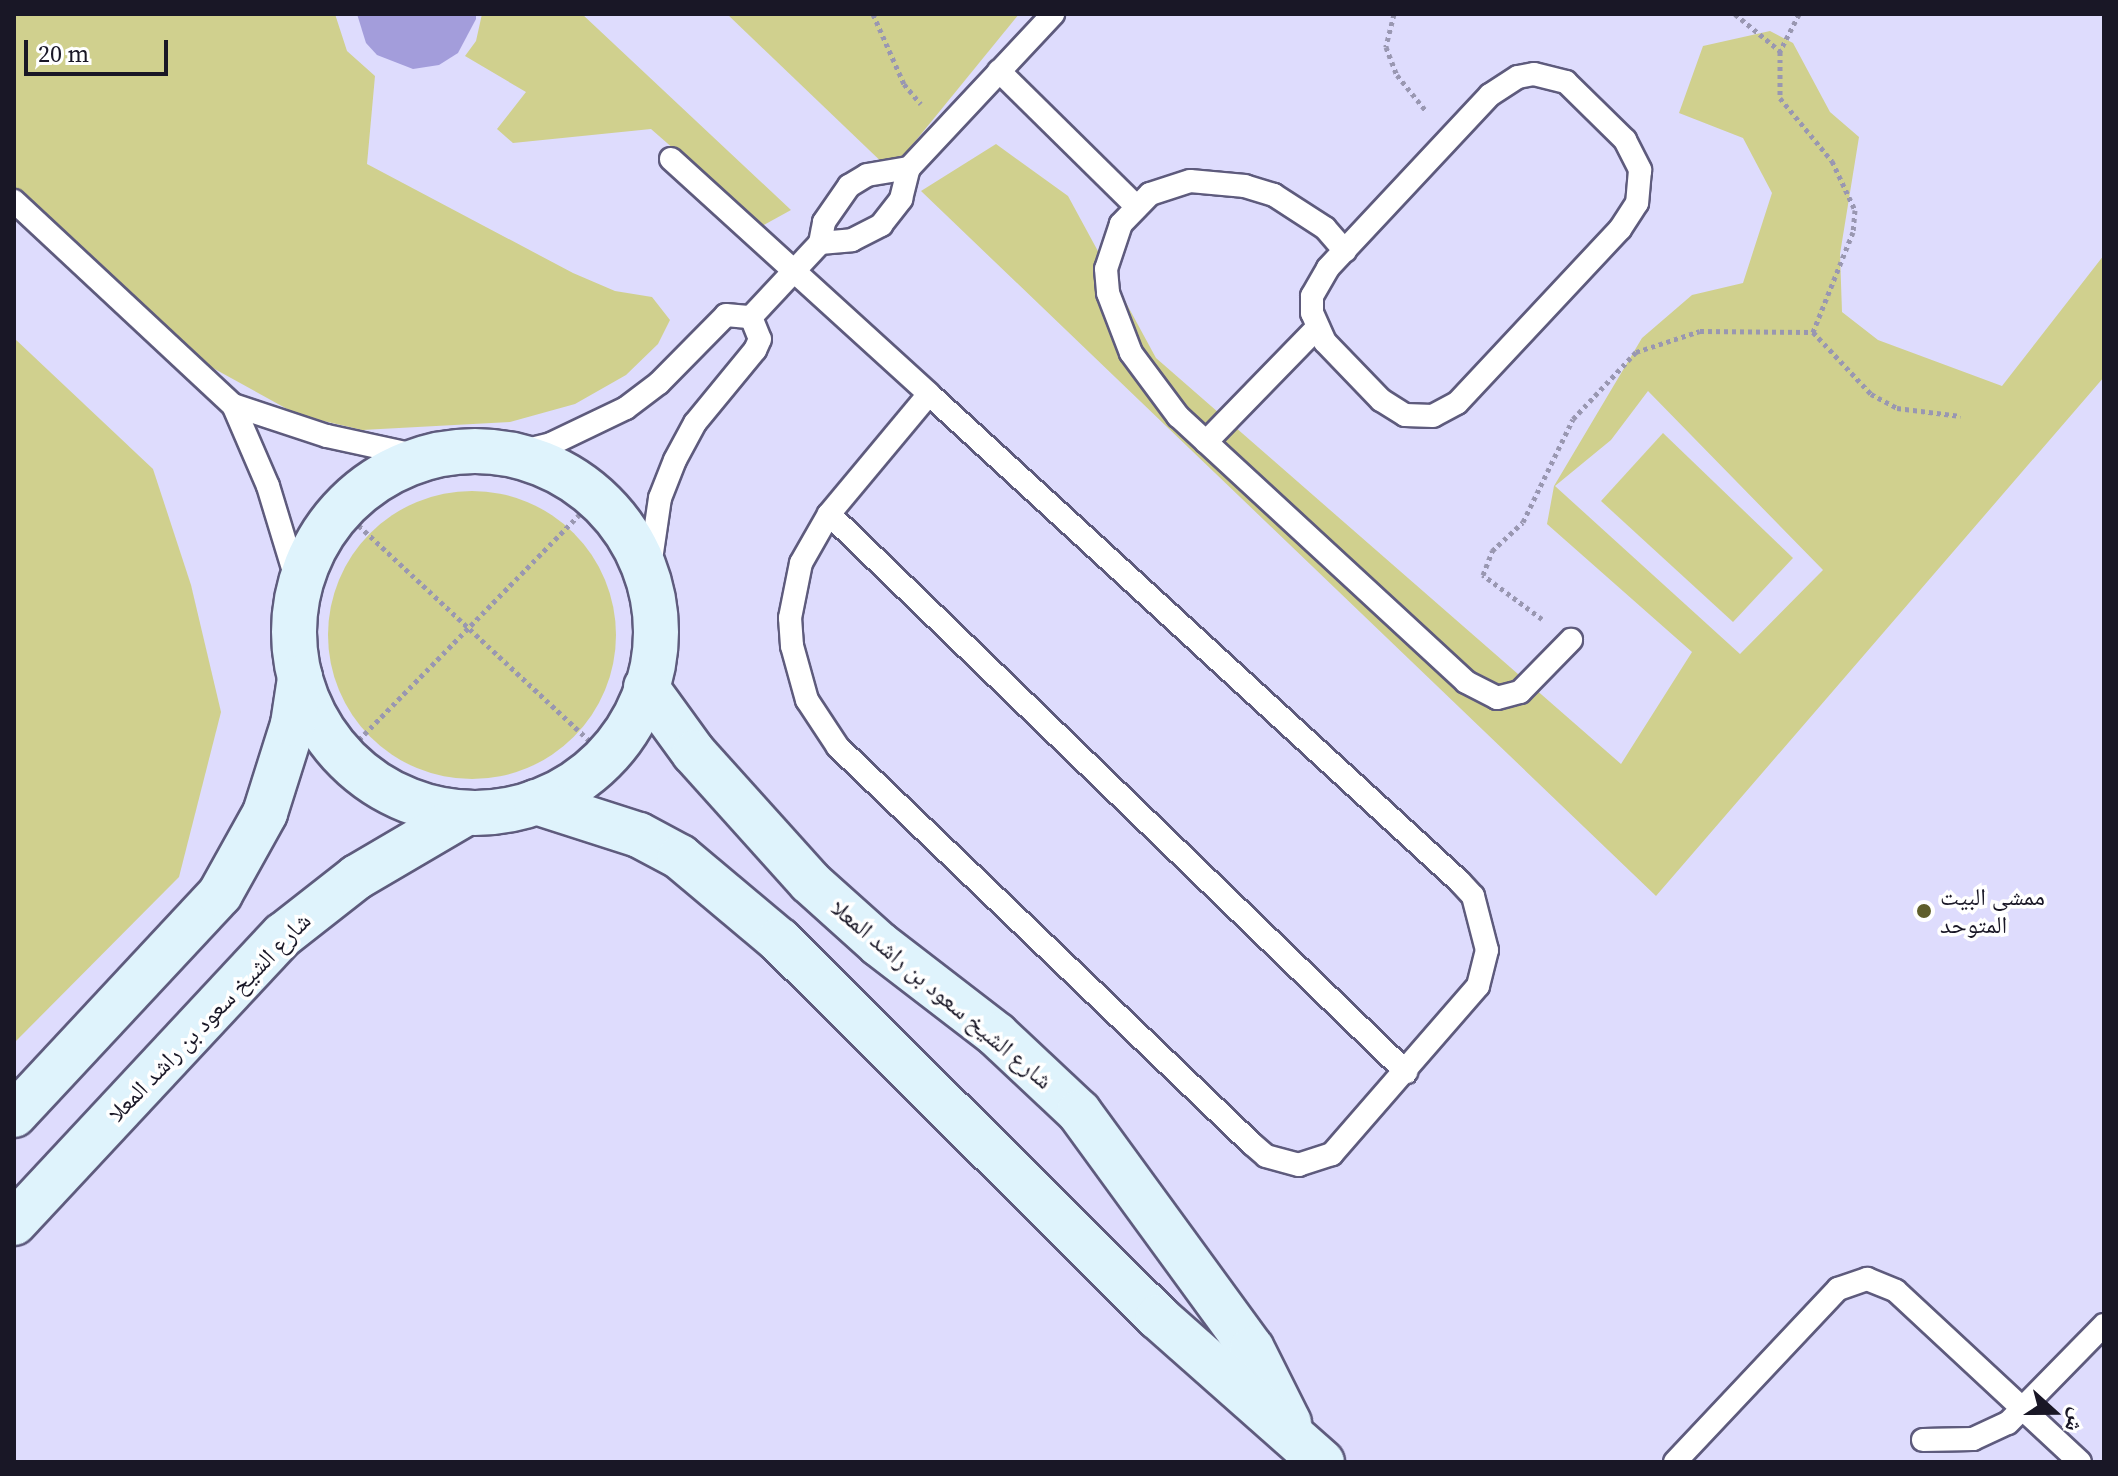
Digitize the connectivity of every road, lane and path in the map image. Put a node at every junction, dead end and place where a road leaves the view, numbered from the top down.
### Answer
1 (873, 14) edge
2 (1053, 14) edge
3 (1394, 14) edge
4 (1735, 14) edge
5 (1799, 14) edge
6 (1780, 51) junction
7 (999, 71) junction
8 (944, 131) junction
9 (1454, 134) junction
10 (671, 159) dead end
11 (909, 168) junction
12 (14, 201) edge
13 (1136, 206) junction
14 (820, 243) junction
15 (1345, 251) junction
16 (794, 271) junction
17 (751, 317) junction
18 (1316, 329) junction
19 (1813, 332) junction
20 (929, 394) junction
21 (233, 405) junction
22 (1961, 416) dead end
23 (1206, 442) junction
24 (511, 454) junction
25 (424, 457) junction
26 (597, 497) junction
27 (341, 509) junction
28 (829, 514) junction
29 (648, 580) junction
30 (299, 588) junction
31 (469, 628) junction
32 (1571, 640) joint
33 (300, 678) junction
34 (646, 687) junction
35 (606, 756) junction
36 (342, 757) junction
37 (536, 802) junction
38 (466, 813) junction
39 (1406, 1072) junction
40 (14, 1115) edge
41 (14, 1223) edge
42 (2104, 1325) edge
43 (2023, 1411) junction
44 (1923, 1440) dead end
45 (1308, 1449) edge
46 (2068, 1458) edge
47 (1675, 1462) edge

1 - 8 path
2 - 7 lane
3 - 9 path
4 - 6 path
5 - 6 path
6 - 19 path
7 - 8 lane
7 - 13 lane
8 - 11 lane
9 - 15 lane
9 - 18 lane
10 - 16 lane
11 - 14 lane
11 - 14 lane
12 - 21 lane
13 - 15 lane
13 - 23 lane
14 - 16 lane
15 - 18 lane
16 - 17 lane
16 - 20 lane
17 - 24 lane
17 - 29 lane
18 - 23 lane
19 - 22 path
19 - 32 path
20 - 28 lane
20 - 39 lane
21 - 25 lane
21 - 30 lane
23 - 32 lane
24 - 25 street
24 - 26 street
25 - 27 street
26 - 29 street
26 - 31 path
27 - 30 street
27 - 31 path
28 - 39 lane
28 - 39 lane
29 - 34 street
30 - 33 street
31 - 35 path
31 - 36 path
33 - 36 street
33 - 40 street
34 - 35 street
34 - 45 street, شارع الشيخ سعود بن راشد المعلا
35 - 37 street
36 - 38 street
37 - 38 street
37 - 45 street, شارع الشيخ سعود بن راشد المعلا
38 - 41 street, شارع الشيخ سعود بن راشد المعلا
42 - 43 lane
43 - 44 lane
43 - 46 lane
43 - 47 lane

